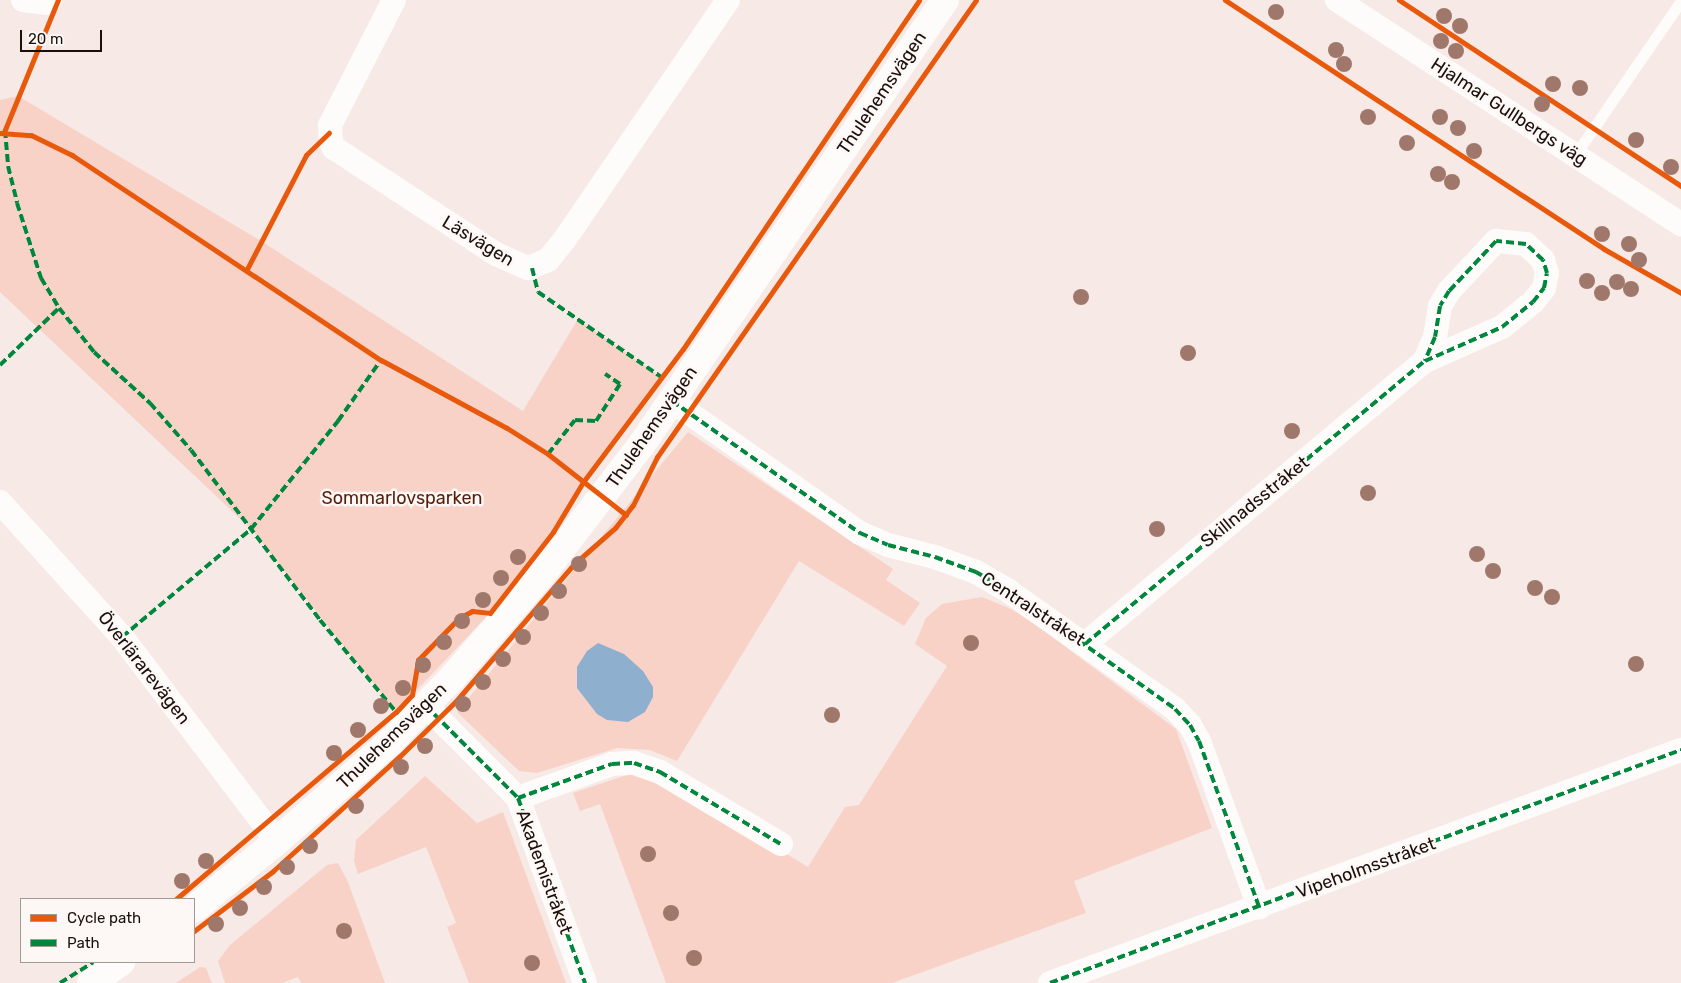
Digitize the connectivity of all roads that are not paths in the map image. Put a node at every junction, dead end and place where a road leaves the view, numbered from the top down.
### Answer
1 (23, 0) edge
2 (50, 0) edge
3 (394, 0) edge
4 (728, 0) edge
5 (945, 0) edge
6 (1337, 0) edge
7 (1681, 1) edge
8 (1575, 155) junction
9 (1681, 224) edge
10 (1425, 361) junction
11 (672, 401) junction
12 (0, 502) edge
13 (1085, 644) junction
14 (426, 706) junction
15 (1681, 750) edge
16 (518, 798) junction
17 (277, 841) junction
18 (781, 844) dead end
19 (1260, 907) junction
20 (195, 908) edge
21 (120, 963) edge
22 (91, 983) edge
23 (585, 983) edge
24 (1050, 983) edge

1 - 2 street
3 - 4 street, Läsvägen
5 - 11 street, Thulehemsvägen
6 - 8 street, Hjalmar Gullbergs väg
7 - 8 lane
8 - 9 street, Hjalmar Gullbergs väg
10 - 10 street, Skillnadsstråket
10 - 13 street, Skillnadsstråket
11 - 13 street, Centralstråket
11 - 14 street, Thulehemsvägen
12 - 17 street, Överlärarevägen
13 - 19 street, Centralstråket
14 - 16 street, Akademistråket
14 - 17 street, Thulehemsvägen
15 - 19 street, Vipeholmsstråket
16 - 18 street
16 - 23 street, Akademistråket
17 - 20 street, Thulehemsvägen
19 - 24 street, Vipeholmsstråket
21 - 22 street

